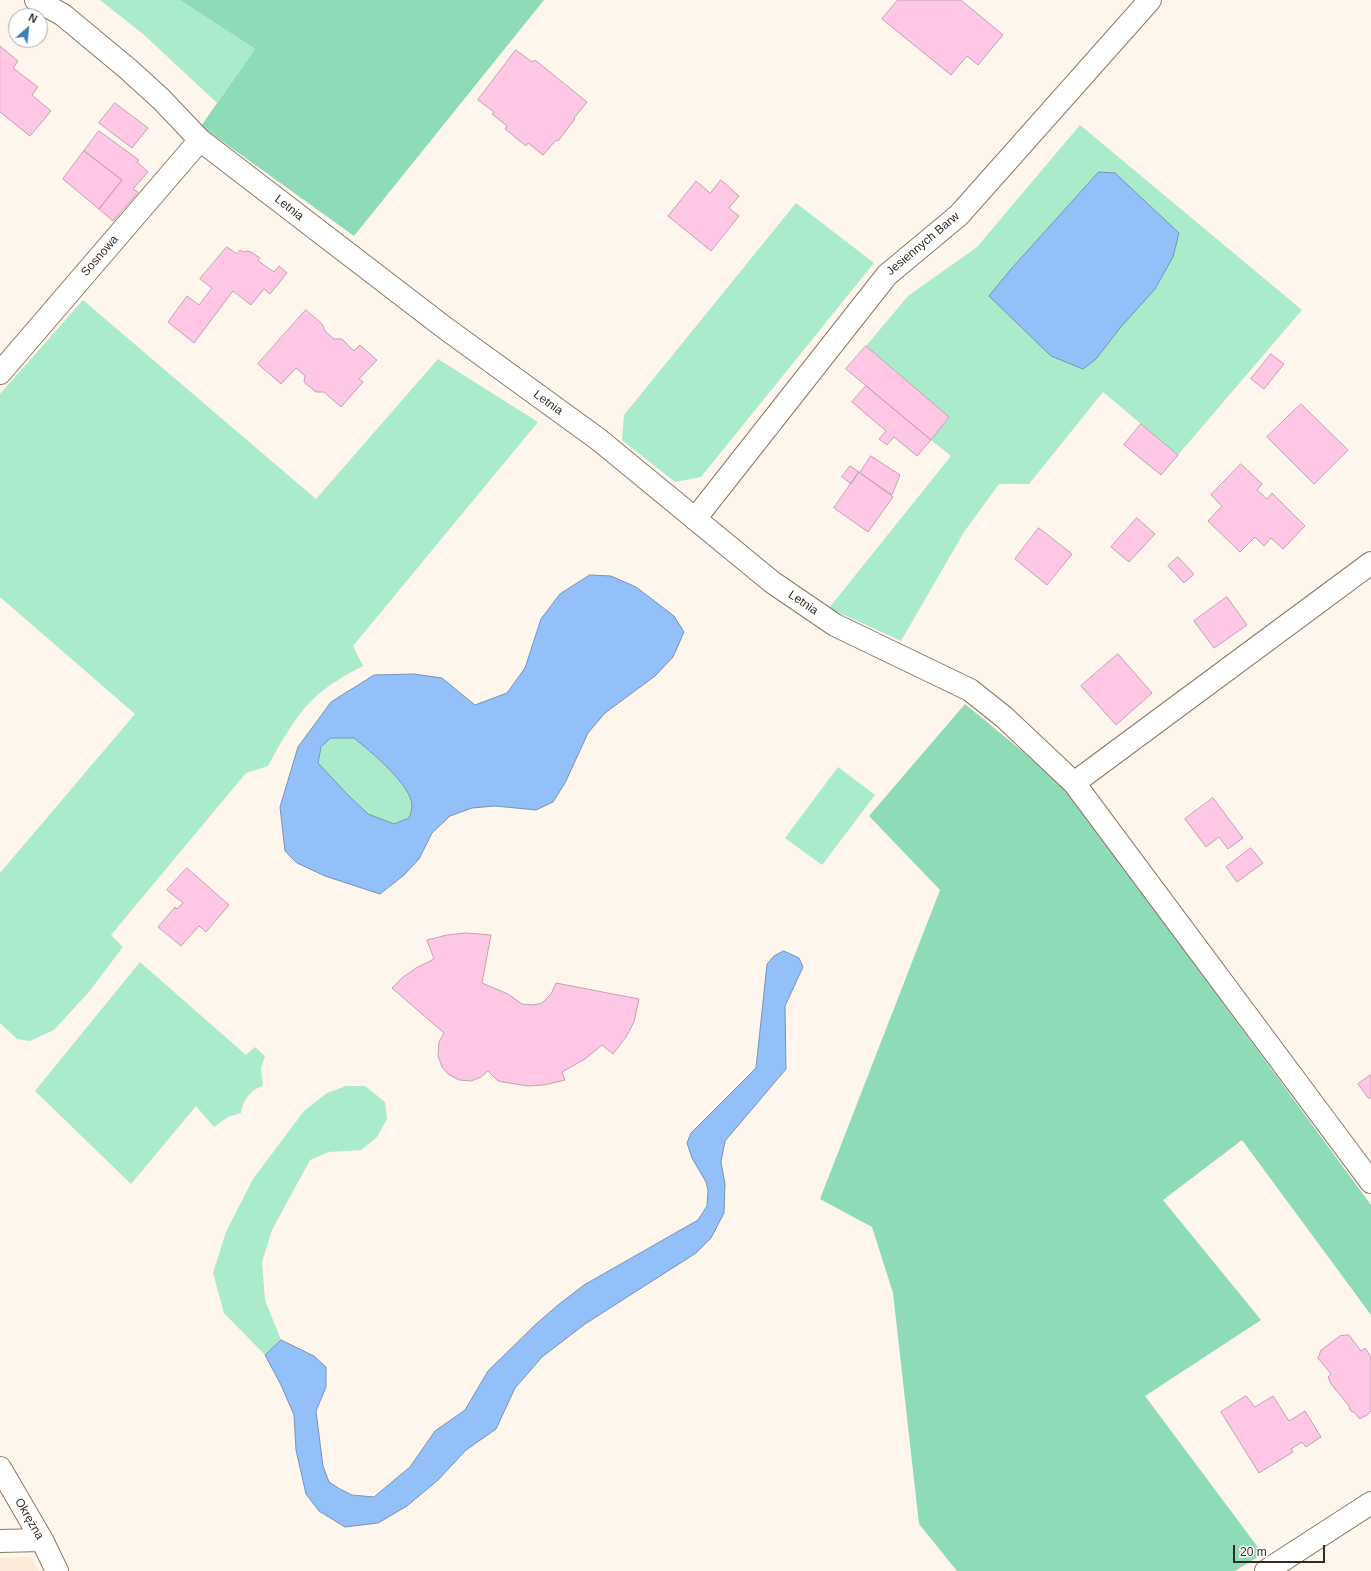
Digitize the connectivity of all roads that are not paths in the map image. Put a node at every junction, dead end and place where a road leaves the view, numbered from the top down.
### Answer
1 (36, 0) edge
2 (1150, 0) edge
3 (200, 140) junction
4 (0, 373) edge
5 (695, 519) junction
6 (1371, 563) edge
7 (1074, 783) junction
8 (1371, 1182) edge
9 (0, 1468) edge
10 (1371, 1503) edge
11 (42, 1540) junction
12 (0, 1541) edge
13 (57, 1571) edge
14 (1266, 1571) edge

1 - 3 street, Letnia
2 - 5 street, Jesiennych Barw
3 - 4 street, Sosnowa
3 - 5 street, Letnia
5 - 7 street, Letnia
6 - 7 street
7 - 8 street, Letnia
9 - 11 street, Okrężna
10 - 14 street
11 - 12 street
11 - 13 street, Okrężna

